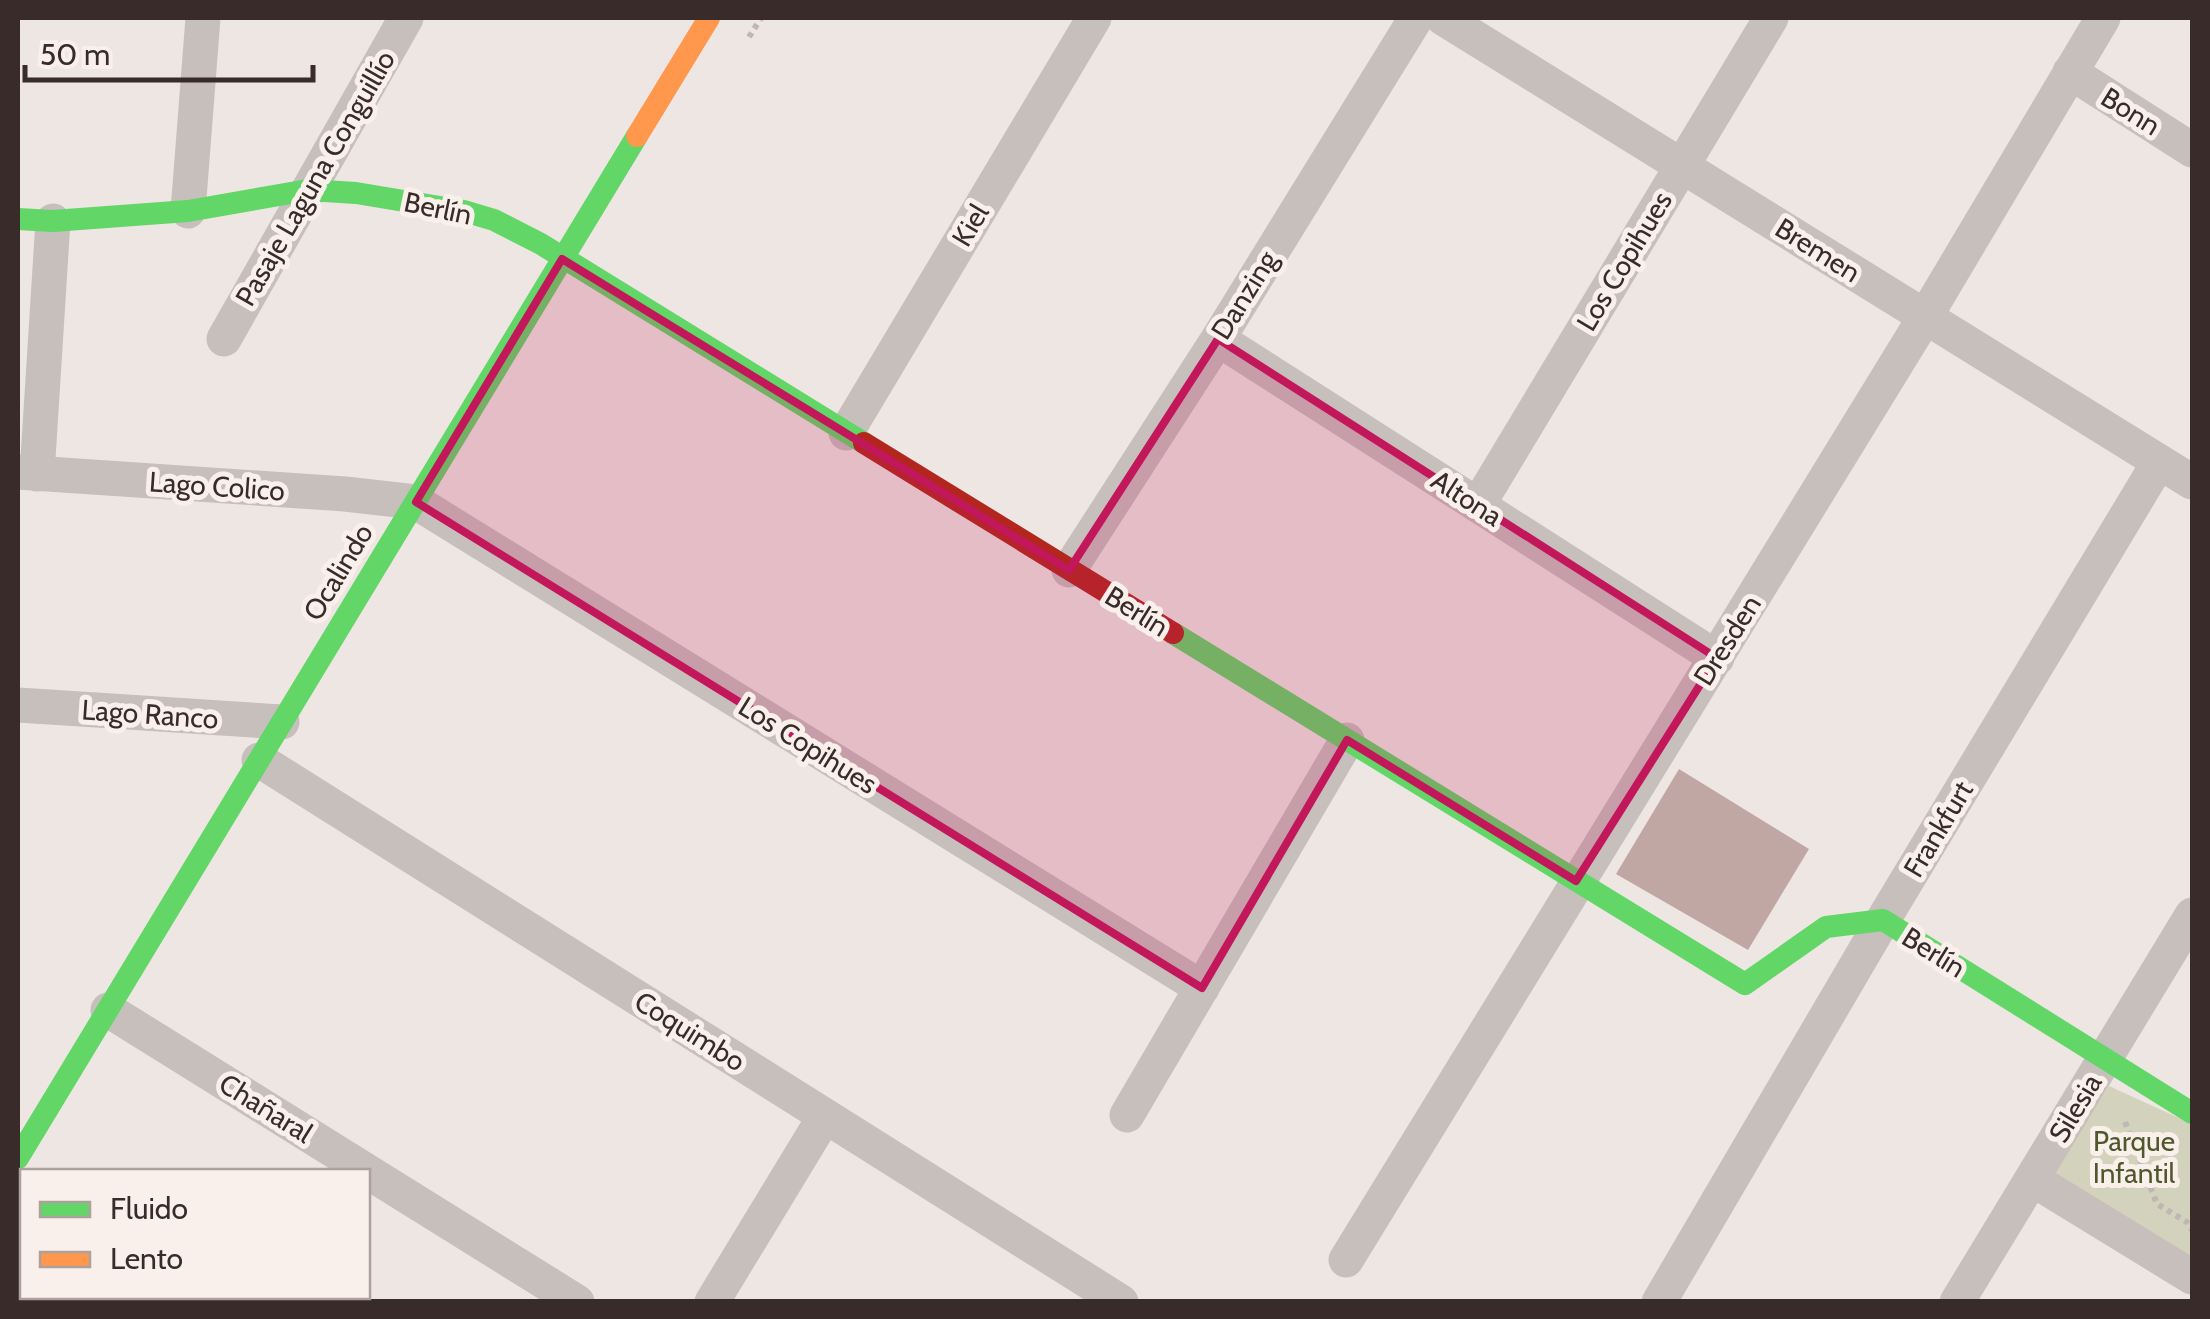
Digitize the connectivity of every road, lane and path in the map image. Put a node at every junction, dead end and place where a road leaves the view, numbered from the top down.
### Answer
1 (203, 18) edge
2 (406, 18) edge
3 (709, 18) edge
4 (1094, 18) edge
5 (1416, 18) edge
6 (1443, 18) edge
7 (1770, 18) edge
8 (2104, 18) edge
9 (2070, 72) junction
10 (2192, 150) edge
11 (1682, 166) junction
12 (308, 190) junction
13 (188, 211) junction
14 (18, 219) edge
15 (53, 221) junction
16 (562, 259) junction
17 (1925, 317) junction
18 (1218, 338) junction
19 (224, 339) dead end
20 (846, 433) junction
21 (2160, 462) junction
22 (27, 473) edge
23 (2192, 482) edge
24 (416, 502) junction
25 (1478, 506) junction
26 (1069, 570) junction
27 (1716, 658) junction
28 (18, 706) edge
29 (282, 722) junction
30 (1348, 740) junction
31 (259, 760) junction
32 (1576, 881) junction
33 (2192, 915) edge
34 (1883, 920) junction
35 (1202, 988) junction
36 (108, 1010) junction
37 (2105, 1059) junction
38 (2192, 1114) edge
39 (1127, 1115) dead end
40 (825, 1116) junction
41 (18, 1158) edge
42 (363, 1169) edge
43 (370, 1173) edge
44 (2032, 1180) junction
45 (2191, 1225) edge
46 (1346, 1260) dead end
47 (2192, 1277) edge
48 (577, 1302) edge
49 (712, 1302) edge
50 (1121, 1302) edge
51 (1659, 1302) edge
52 (1957, 1302) edge

1 - 13 street
2 - 12 street, Pasaje Laguna Conguillío
3 - 16 street, Ocalindo
4 - 20 street, Kiel
5 - 18 street, Danzing
6 - 11 street, Bremen
7 - 11 street, Los Copihues
8 - 9 street, Dresden
9 - 10 street, Bonn
9 - 17 street, Dresden
11 - 17 street, Bremen
11 - 25 street, Los Copihues
12 - 13 street, Berlín
12 - 16 street, Berlín
12 - 19 street, Pasaje Laguna Conguillío
13 - 15 street, Berlín
14 - 15 street, Berlín
15 - 22 street
16 - 20 street, Berlín
16 - 24 street, Ocalindo
17 - 21 street, Bremen
17 - 27 street, Dresden
18 - 25 street, Altona
18 - 26 street, Danzing
20 - 26 street, Berlín
21 - 23 street, Bremen
21 - 34 street, Frankfurt
22 - 24 street, Lago Colico
24 - 29 street, Ocalindo
24 - 35 street, Los Copihues
25 - 27 street, Altona
26 - 30 street, Berlín
27 - 32 street, Dresden
28 - 29 street, Lago Ranco
29 - 31 street, Ocalindo
30 - 32 street, Berlín
30 - 35 street
31 - 36 street, Ocalindo
31 - 40 street, Coquimbo
32 - 34 street, Berlín
32 - 46 street, Dresden
33 - 37 street, Silesia
34 - 37 street, Berlín
34 - 51 street, Frankfurt
35 - 39 street
36 - 41 street, Ocalindo
36 - 42 street, Chañaral
37 - 38 street, Berlín
37 - 44 street, Silesia
37 - 45 path
40 - 49 street
40 - 50 street, Coquimbo
43 - 48 street, Chañaral
44 - 47 street
44 - 52 street, Silesia

